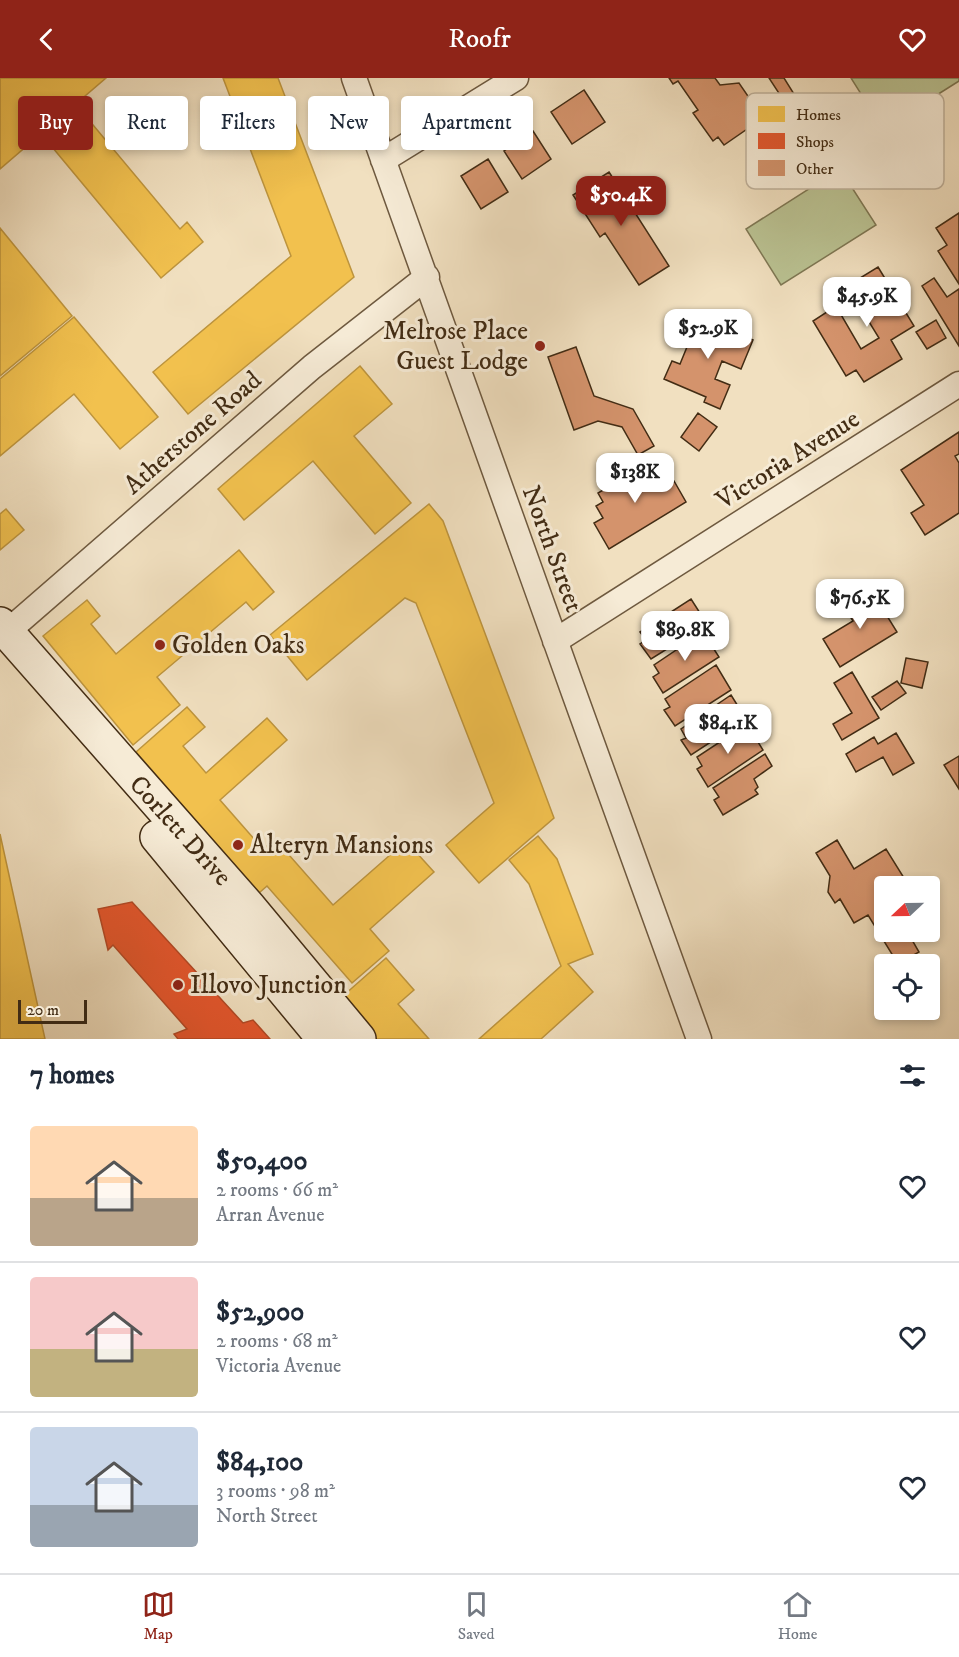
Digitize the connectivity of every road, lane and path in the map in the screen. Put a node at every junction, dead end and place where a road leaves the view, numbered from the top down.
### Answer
1 (354, 78) edge
2 (516, 78) edge
3 (383, 160) junction
4 (427, 277) junction
5 (959, 384) edge
6 (2, 637) edge
7 (555, 640) junction
8 (324, 1039) edge
9 (359, 1039) edge
10 (699, 1039) edge

1 - 3 street, North Street
2 - 3 street
3 - 4 street, North Street
4 - 6 street, Atherstone Road
4 - 7 street, North Street
5 - 7 street, Victoria Avenue
6 - 8 main road, Corlett Drive
6 - 9 main road, Corlett Drive
7 - 10 street, North Street

